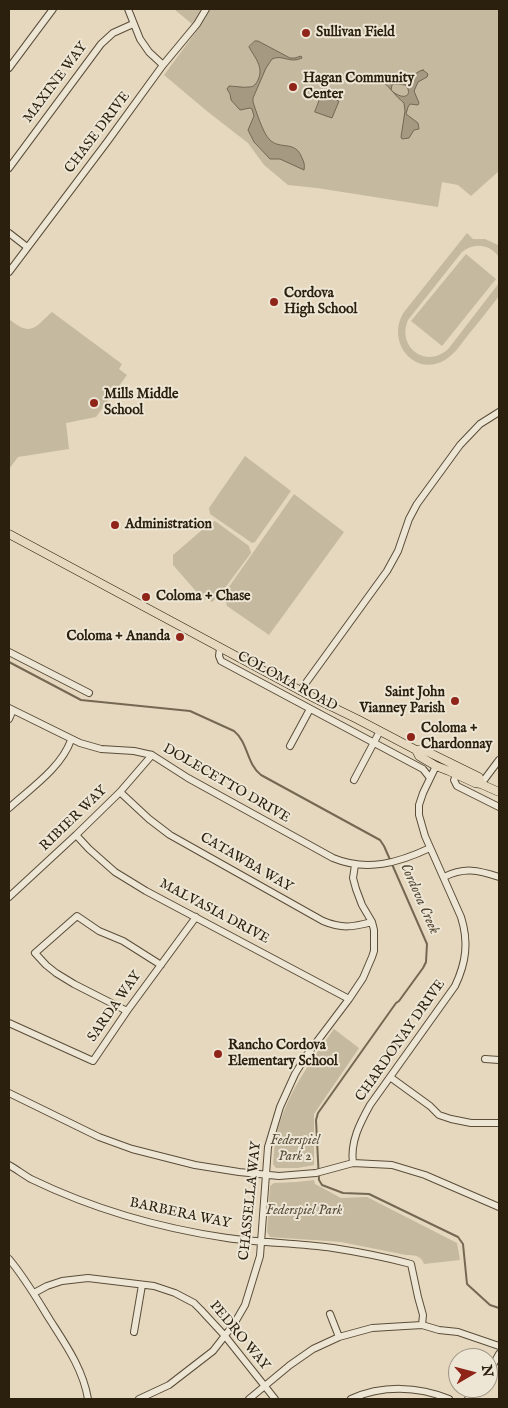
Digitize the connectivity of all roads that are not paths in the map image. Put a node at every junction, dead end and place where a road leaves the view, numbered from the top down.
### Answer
1 (53, 9) edge
2 (128, 9) edge
3 (206, 9) edge
4 (133, 24) junction
5 (163, 64) junction
6 (9, 68) edge
7 (9, 168) edge
8 (9, 234) edge
9 (27, 247) junction
10 (9, 272) edge
11 (499, 412) edge
12 (9, 534) edge
13 (220, 648) junction
14 (9, 652) edge
15 (300, 691) junction
16 (89, 693) dead end
17 (11, 709) edge
18 (310, 709) junction
19 (9, 719) edge
20 (380, 731) junction
21 (71, 740) junction
22 (374, 743) junction
23 (290, 746) dead end
24 (416, 750) junction
25 (426, 751) junction
26 (152, 755) junction
27 (499, 760) edge
28 (436, 766) junction
29 (457, 774) junction
30 (430, 778) junction
31 (354, 780) dead end
32 (481, 784) junction
33 (120, 792) junction
34 (499, 792) edge
35 (499, 807) edge
36 (9, 808) edge
37 (76, 835) junction
38 (430, 848) junction
39 (355, 865) junction
40 (444, 877) junction
41 (499, 877) edge
42 (9, 897) edge
43 (196, 917) junction
44 (372, 922) junction
45 (160, 965) junction
46 (349, 999) junction
47 (127, 1011) junction
48 (9, 1023) edge
49 (485, 1059) dead end
50 (499, 1060) edge
51 (390, 1077) junction
52 (9, 1093) edge
53 (499, 1123) edge
54 (353, 1163) junction
55 (9, 1165) edge
56 (265, 1175) junction
57 (499, 1207) edge
58 (261, 1241) junction
59 (9, 1259) edge
60 (142, 1286) junction
61 (34, 1293) junction
62 (330, 1314) dead end
63 (422, 1325) junction
64 (134, 1332) dead end
65 (225, 1336) junction
66 (339, 1337) junction
67 (499, 1346) edge
68 (264, 1386) junction
69 (88, 1399) edge
70 (139, 1399) edge
71 (249, 1399) edge
72 (275, 1399) edge
73 (351, 1399) edge
74 (449, 1399) edge

1 - 6 street
2 - 4 street
3 - 5 street, CHASE DRIVE
4 - 5 street
4 - 7 street, MAXINE WAY
5 - 9 street, CHASE DRIVE
8 - 9 street
9 - 10 street, CHASE DRIVE
11 - 15 street
12 - 13 main road, COLOMA ROAD
13 - 15 main road, COLOMA ROAD
13 - 18 street, COLOMA ROAD
14 - 16 street
15 - 20 main road, COLOMA ROAD
17 - 19 street
17 - 21 street, DOLECETTO DRIVE
18 - 22 street, COLOMA ROAD
18 - 23 street
20 - 22 street
20 - 24 main road, COLOMA ROAD
21 - 26 street, DOLECETTO DRIVE
21 - 36 street
22 - 30 street, COLOMA ROAD
22 - 31 street
24 - 25 main road, COLOMA ROAD
24 - 28 main road, COLOMA ROAD
25 - 28 main road
25 - 32 main road, COLOMA ROAD
26 - 33 street, RIBIER WAY
26 - 39 street, DOLECETTO DRIVE
27 - 32 street
28 - 29 main road, COLOMA ROAD
28 - 30 street, CHARDONAY DRIVE
29 - 32 main road, COLOMA ROAD
29 - 35 street
30 - 38 street, CHARDONAY DRIVE
32 - 34 main road, COLOMA ROAD
33 - 37 street, RIBIER WAY
33 - 44 street, CATAWBA WAY
37 - 42 street, RIBIER WAY
37 - 43 street, MALVASIA DRIVE
38 - 39 street, DOLECETTO DRIVE
38 - 40 street, CHARDONAY DRIVE
39 - 44 street, CHASSELLA WAY
40 - 41 street
40 - 51 street, CHARDONAY DRIVE
43 - 45 street, SARDA WAY
43 - 46 street, MALVASIA DRIVE
44 - 46 street, CHASSELLA WAY
45 - 47 street, SARDA WAY
45 - 47 street
46 - 56 street, CHASSELLA WAY
47 - 48 street, SARDA WAY
49 - 50 street
51 - 53 street
51 - 54 street, CHARDONAY DRIVE
52 - 56 street
54 - 56 street
54 - 57 street
55 - 58 street, BARBERA WAY
56 - 58 street, CHASSELLA WAY
58 - 63 street, BARBERA WAY
58 - 65 street, CHASSELLA WAY
59 - 61 street
60 - 61 street, PEDRO WAY
60 - 64 street
60 - 65 street, PEDRO WAY
61 - 69 street
62 - 66 street
63 - 66 street
63 - 67 street
65 - 68 street, PEDRO WAY
65 - 70 street, CHASSELLA WAY
66 - 68 street
68 - 71 street
68 - 72 street, PEDRO WAY
73 - 74 street

